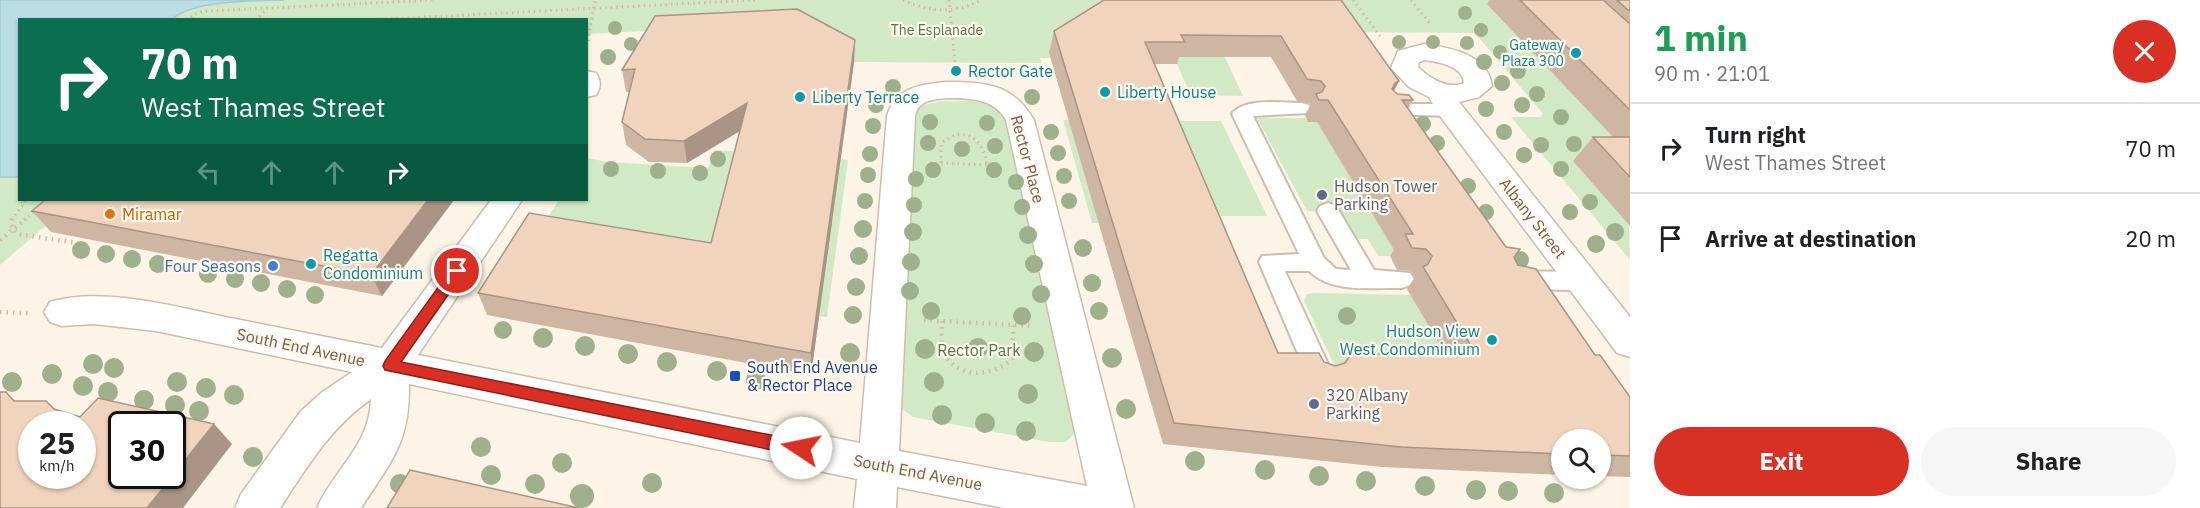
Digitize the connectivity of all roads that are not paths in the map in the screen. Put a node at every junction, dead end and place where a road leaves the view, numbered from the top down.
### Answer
1 (1445, 100) joint
2 (1302, 110) dead end
3 (1391, 110) edge
4 (506, 201) edge
5 (1328, 211) dead end
6 (1315, 263) junction
7 (1367, 278) junction
8 (1402, 279) dead end
9 (1509, 280) edge
10 (1582, 281) junction
11 (62, 312) dead end
12 (1630, 343) edge
13 (390, 366) junction
14 (1320, 375) edge
15 (878, 464) junction
16 (256, 508) edge
17 (338, 508) edge
18 (875, 508) edge
19 (1104, 508) edge
20 (1113, 508) edge

1 - 3 lane
1 - 10 street, Albany Street
2 - 6 lane
4 - 13 street
5 - 7 lane
6 - 7 lane
6 - 14 lane
7 - 8 lane
9 - 10 lane
10 - 12 street, Albany Street
11 - 13 street, South End Avenue
13 - 15 street, South End Avenue
13 - 16 street
13 - 17 street
15 - 18 street, Rector Place
15 - 19 street, South End Avenue
15 - 20 street, Rector Place

